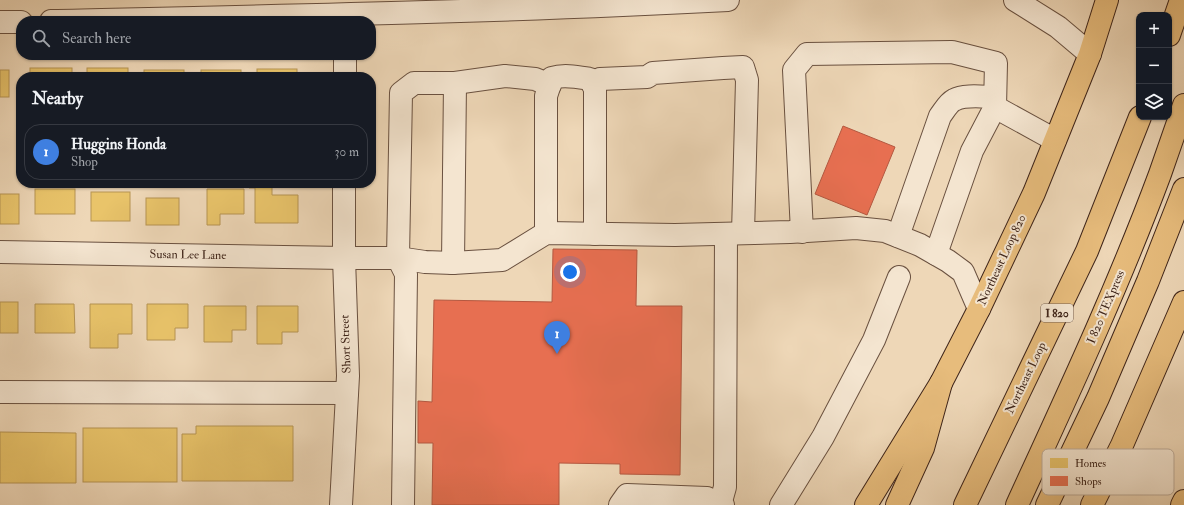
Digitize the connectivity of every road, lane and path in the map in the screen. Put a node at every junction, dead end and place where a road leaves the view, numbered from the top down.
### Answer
1 (728, 0) edge
2 (1014, 0) edge
3 (1107, 0) edge
4 (1181, 0) edge
5 (345, 12) edge
6 (214, 16) edge
7 (0, 22) edge
8 (16, 22) edge
9 (1172, 26) edge
10 (1090, 54) junction
11 (345, 60) edge
12 (345, 72) edge
13 (455, 83) junction
14 (592, 83) junction
15 (550, 85) junction
16 (995, 102) junction
17 (1184, 105) edge
18 (1139, 120) edge
19 (1055, 140) junction
20 (344, 188) edge
21 (1184, 189) edge
22 (802, 232) junction
23 (546, 233) junction
24 (595, 234) junction
25 (735, 234) junction
26 (898, 236) junction
27 (0, 252) edge
28 (936, 254) junction
29 (344, 258) junction
30 (398, 258) junction
31 (453, 263) junction
32 (899, 276) dead end
33 (1184, 302) edge
34 (979, 309) junction
35 (941, 383) junction
36 (0, 392) edge
37 (347, 393) junction
38 (1043, 449) edge
39 (1074, 449) edge
40 (1120, 449) edge
41 (1042, 451) edge
42 (1052, 495) edge
43 (1097, 495) edge
44 (1184, 501) edge
45 (341, 505) edge
46 (403, 505) edge
47 (620, 505) edge
48 (721, 505) edge
49 (781, 505) edge
50 (866, 505) edge
51 (897, 505) edge
52 (965, 505) edge
53 (1017, 505) edge
54 (1047, 505) edge
55 (1092, 505) edge
56 (1182, 505) edge

1 - 5 street
2 - 10 street
3 - 10 main road, Northeast Loop 820
4 - 9 main road
5 - 6 street
7 - 8 street
10 - 19 main road, Northeast Loop 820
11 - 12 street
13 - 15 street
13 - 30 street
13 - 31 street
14 - 15 street
14 - 24 street
14 - 25 street
15 - 23 street
16 - 19 street
16 - 22 street
16 - 26 street
16 - 28 street
17 - 38 main road, I 820 TEXpress
18 - 52 main road, Northeast Loop / I 820
19 - 34 main road, Northeast Loop 820
20 - 29 street, Short Street
21 - 39 main road
22 - 25 street
22 - 26 street
23 - 24 street
23 - 31 street, Susan Lee Lane
24 - 25 street
25 - 48 street
26 - 28 street
27 - 29 street, Susan Lee Lane
28 - 34 street
29 - 30 street, Susan Lee Lane
29 - 37 street, Short Street
30 - 31 street, Susan Lee Lane
30 - 46 street
32 - 49 street
33 - 40 main road
34 - 35 main road, Northeast Loop 820
35 - 50 main road, Northeast Loop 820
35 - 51 main road
36 - 37 street
37 - 45 street, Short Street
41 - 53 main road, I 820 TEXpress
42 - 54 main road
43 - 55 main road
44 - 56 main road
47 - 48 street

